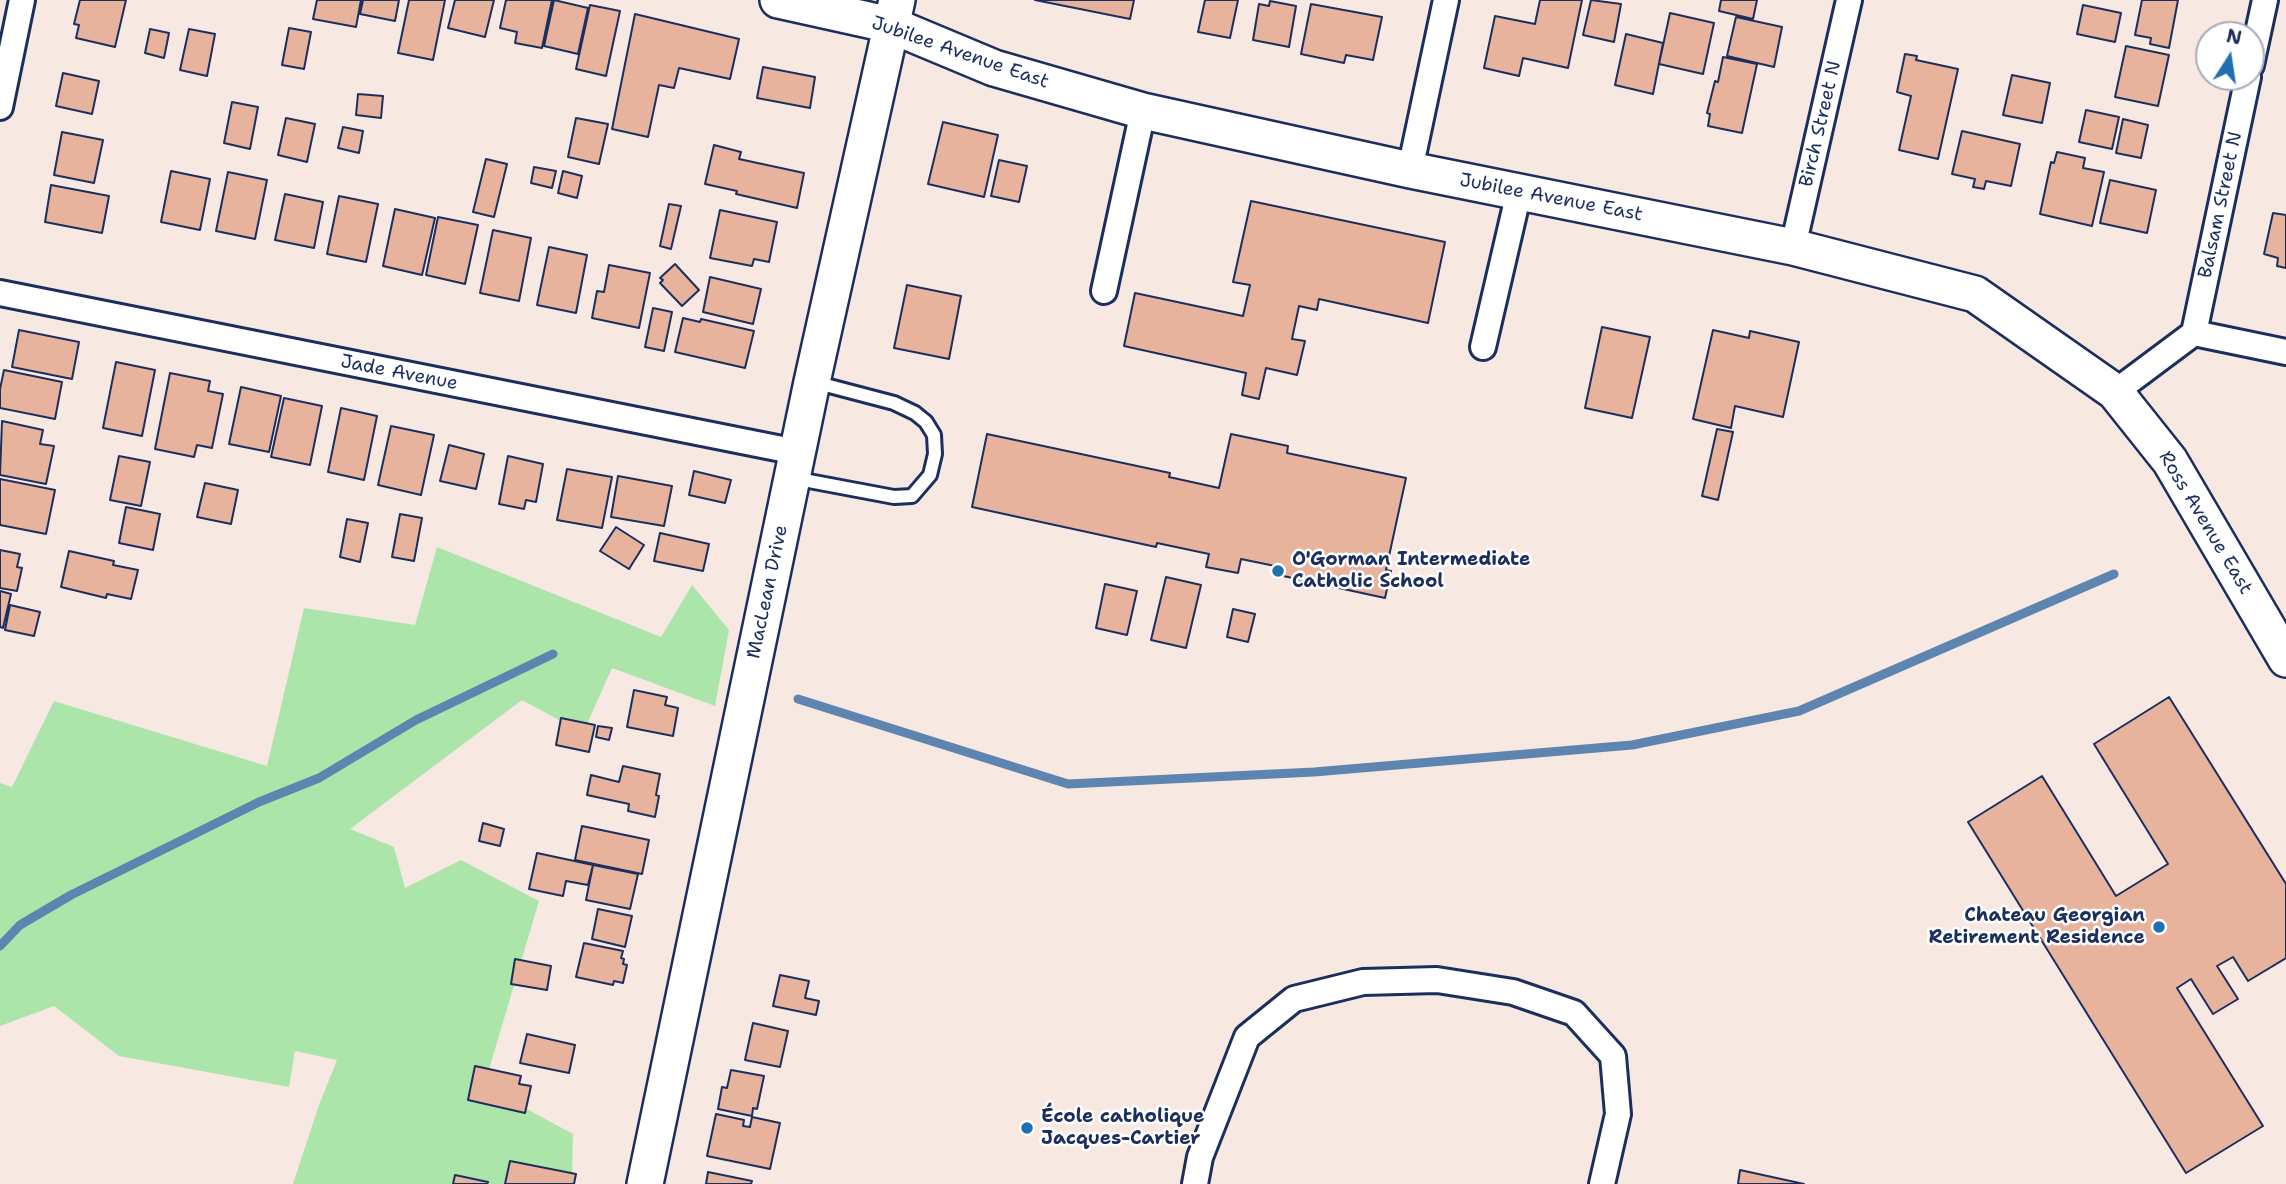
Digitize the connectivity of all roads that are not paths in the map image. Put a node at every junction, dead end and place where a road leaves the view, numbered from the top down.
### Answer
1 (22, 0) edge
2 (778, 0) edge
3 (1446, 0) edge
4 (1849, 0) edge
5 (2265, 0) edge
6 (894, 12) edge
7 (2260, 21) edge
8 (2246, 91) edge
9 (0, 107) edge
10 (1143, 111) junction
11 (1410, 170) junction
12 (1519, 192) junction
13 (1793, 247) junction
14 (1104, 291) dead end
15 (0, 293) edge
16 (2194, 333) junction
17 (1483, 347) dead end
18 (2286, 352) edge
19 (812, 382) junction
20 (2115, 392) junction
21 (795, 465) junction
22 (2286, 659) edge
23 (645, 1184) edge
24 (1195, 1184) edge
25 (1602, 1184) edge

1 - 9 street
2 - 6 main road, Jubilee Avenue East
3 - 11 street
4 - 13 street, Birch Street N
5 - 7 street
6 - 10 main road, Jubilee Avenue East
6 - 19 main road, MacLean Drive
8 - 16 street, Balsam Street N
10 - 11 main road, Jubilee Avenue East
10 - 14 street
11 - 12 main road, Jubilee Avenue East
12 - 13 main road, Jubilee Avenue East
12 - 17 street
13 - 20 main road, Jubilee Avenue East
15 - 21 street, Jade Avenue
16 - 18 street
16 - 20 street
19 - 21 main road, MacLean Drive
19 - 21 lane
20 - 22 main road, Ross Avenue East
21 - 23 main road, MacLean Drive
24 - 25 street

